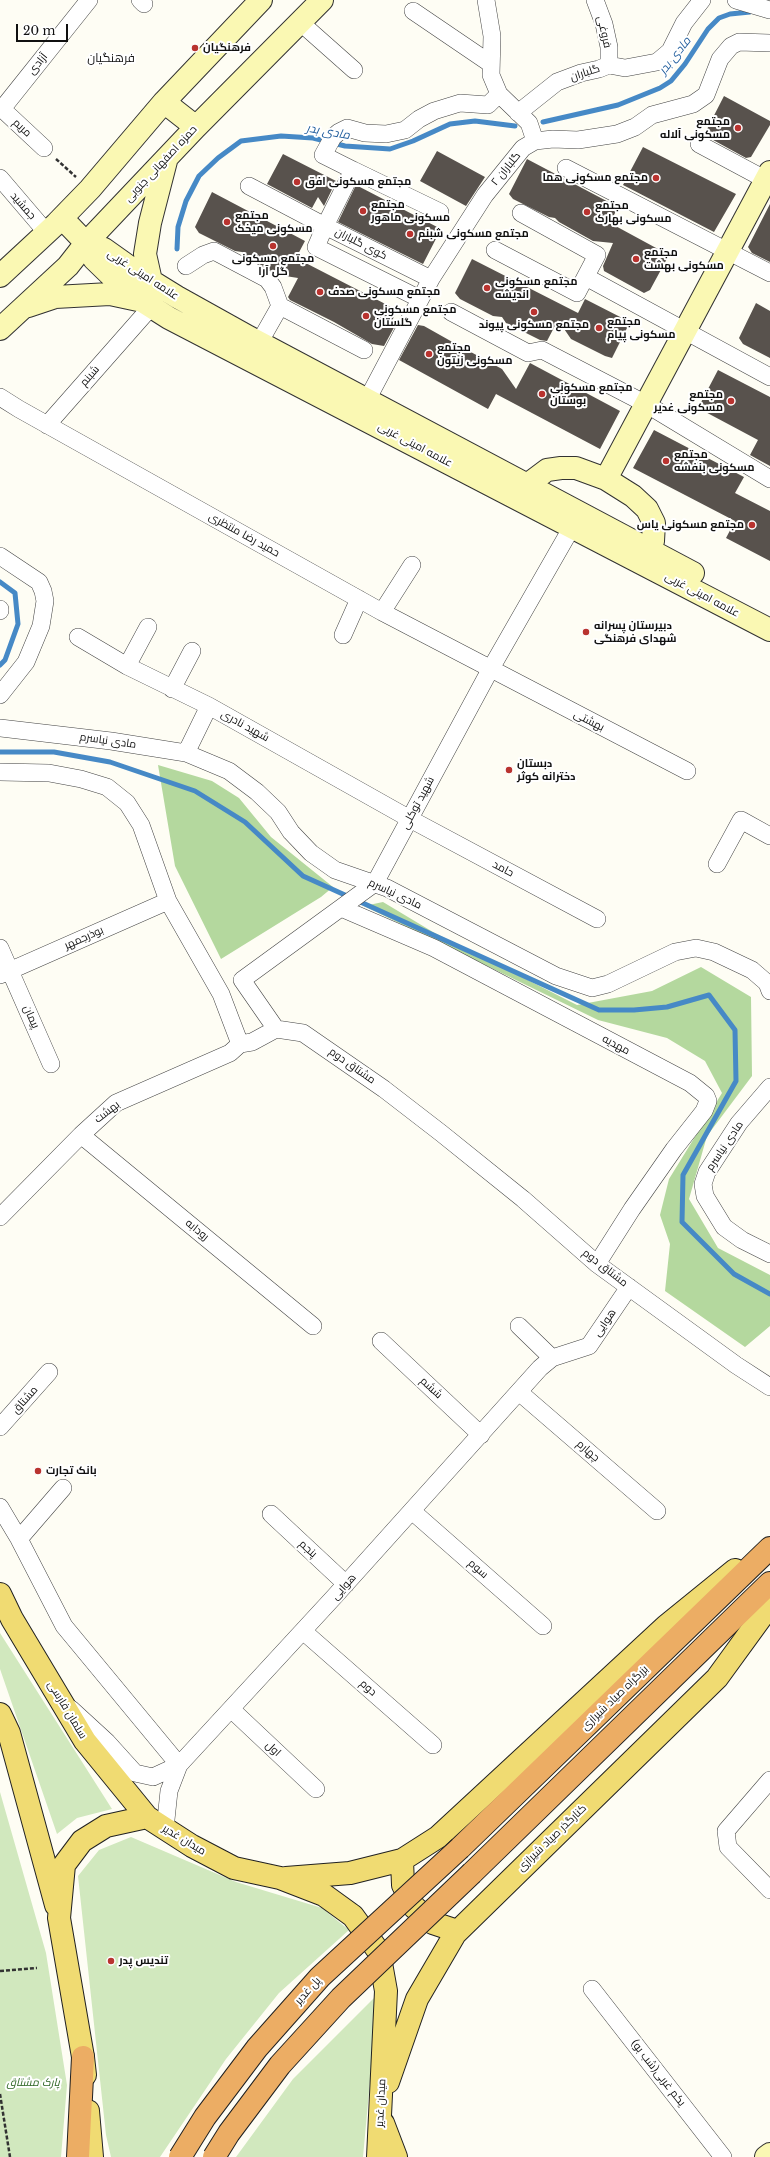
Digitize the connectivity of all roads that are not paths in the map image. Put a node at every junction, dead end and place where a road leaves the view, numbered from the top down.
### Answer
1 (89, 0) edge
2 (261, 0) edge
3 (322, 0) edge
4 (486, 0) edge
5 (595, 0) edge
6 (702, 0) edge
7 (736, 0) edge
8 (770, 10) edge
9 (413, 11) dead end
10 (301, 23) junction
11 (770, 43) edge
12 (491, 64) junction
13 (609, 64) junction
14 (354, 70) dead end
15 (499, 94) junction
16 (164, 102) junction
17 (1, 108) edge
18 (518, 113) junction
19 (196, 127) junction
20 (535, 141) junction
21 (699, 144) dead end
22 (44, 148) road end
23 (167, 158) junction
24 (566, 168) dead end
25 (353, 170) junction
26 (0, 178) edge
27 (769, 178) edge
28 (249, 186) dead end
29 (440, 212) dead end
30 (521, 213) dead end
31 (54, 226) junction
32 (325, 226) junction
33 (86, 243) junction
34 (495, 250) dead end
35 (727, 250) junction
36 (186, 266) dead end
37 (770, 273) edge
38 (0, 276) edge
39 (586, 277) junction
40 (431, 279) junction
41 (151, 281) junction
42 (420, 299) junction
43 (146, 304) junction
44 (280, 306) junction
45 (23, 307) junction
46 (451, 312) dead end
47 (0, 329) edge
48 (685, 330) junction
49 (259, 343) junction
50 (364, 350) dead end
51 (770, 377) edge
52 (0, 397) edge
53 (367, 400) junction
54 (646, 404) junction
55 (47, 425) junction
56 (606, 479) junction
57 (770, 479) edge
58 (527, 485) junction
59 (572, 527) junction
60 (650, 550) junction
61 (0, 556) edge
62 (412, 565) dead end
63 (359, 600) junction
64 (382, 612) junction
65 (770, 614) edge
66 (148, 627) dead end
67 (770, 630) edge
68 (343, 635) dead end
69 (78, 637) dead end
70 (192, 650) dead end
71 (127, 666) junction
72 (490, 670) junction
73 (172, 689) junction
74 (0, 694) edge
75 (209, 706) junction
76 (0, 728) edge
77 (186, 752) junction
78 (687, 771) dead end
79 (0, 772) edge
80 (410, 819) junction
81 (770, 836) edge
82 (717, 864) dead end
83 (375, 883) junction
84 (168, 901) junction
85 (341, 908) junction
86 (597, 919) dead end
87 (0, 948) edge
88 (5, 972) edge
89 (770, 992) edge
90 (276, 1029) junction
91 (240, 1044) junction
92 (51, 1064) dead end
93 (770, 1087) edge
94 (81, 1135) junction
95 (0, 1217) edge
96 (770, 1254) edge
97 (597, 1264) junction
98 (630, 1287) junction
99 (313, 1326) dead end
100 (519, 1326) dead end
101 (381, 1341) dead end
102 (552, 1358) junction
103 (49, 1372) dead end
104 (770, 1387) edge
105 (519, 1392) junction
106 (0, 1427) edge
107 (481, 1434) junction
108 (63, 1488) dead end
109 (0, 1507) edge
110 (412, 1511) junction
111 (657, 1511) dead end
112 (271, 1514) dead end
113 (19, 1539) junction
114 (770, 1542) edge
115 (770, 1548) edge
116 (770, 1583) edge
117 (346, 1584) junction
118 (0, 1594) edge
119 (770, 1605) edge
120 (6, 1615) edge
121 (543, 1626) dead end
122 (303, 1631) junction
123 (58, 1696) junction
124 (231, 1709) junction
125 (0, 1714) edge
126 (433, 1745) dead end
127 (179, 1765) junction
128 (770, 1780) edge
129 (316, 1789) dead end
130 (156, 1823) junction
131 (460, 1848) joint
132 (402, 1860) junction
133 (280, 1878) junction
134 (770, 1890) edge
135 (59, 1918) junction
136 (457, 1931) junction
137 (592, 1989) dead end
138 (83, 2057) junction
139 (381, 2108) junction
140 (770, 2154) edge
141 (78, 2157) edge
142 (92, 2157) edge
143 (180, 2157) edge
144 (214, 2157) edge
145 (378, 2157) edge
146 (396, 2157) edge
147 (723, 2157) edge
148 (766, 2157) edge

1 - 17 street, آزادی
2 - 16 main road
3 - 10 main road, حمزه اصفهانی جنوبی
4 - 12 street
5 - 13 street, فروغی
6 - 13 street, گلباران
7 - 8 street
9 - 12 street
10 - 14 street
10 - 19 main road, حمزه اصفهانی جنوبی
11 - 20 street
12 - 15 street
13 - 18 street, گلباران
15 - 18 street
15 - 25 street
16 - 19 main road
16 - 31 main road
17 - 22 street, مریم
18 - 20 street
19 - 23 main road, حمزه اصفهانی جنوبی
20 - 40 street, گلباران ۲
21 - 27 street
23 - 33 main road, حمزه اصفهانی جنوبی
23 - 41 main road
24 - 35 street
25 - 29 street
25 - 32 street, کوی گلباران
26 - 31 street, جمشید
27 - 35 main road
28 - 32 street
30 - 39 street
31 - 33 main road
31 - 38 main road
32 - 40 street, کوی گلباران
32 - 42 street
33 - 41 main road, علامه امینی غربی
33 - 43 main road, علامه امینی غربی
33 - 45 main road, حمزه اصفهانی جنوبی
34 - 39 street
35 - 37 street
35 - 48 main road
36 - 44 street
39 - 48 street
40 - 42 street, گلباران ۲
41 - 49 main road, علامه امینی غربی
42 - 53 street, گلباران ۲
43 - 45 main road
43 - 55 street, شبنم
43 - 59 main road, علامه امینی غربی
44 - 49 street
44 - 50 street
45 - 47 main road, حمزه اصفهانی جنوبی
46 - 54 street
48 - 51 street
48 - 54 main road
49 - 53 main road, علامه امینی غربی
52 - 55 street, حمید رضا منتظری
53 - 58 main road, علامه امینی غربی
54 - 56 main road
54 - 57 street
55 - 63 street, حمید رضا منتظری
56 - 58 main road
56 - 60 main road
58 - 60 main road, علامه امینی غربی
59 - 67 main road, علامه امینی غربی
59 - 72 street, شهید توکلی
60 - 65 main road, علامه امینی غربی
61 - 74 street
62 - 64 street
63 - 64 street, حمید رضا منتظری
63 - 68 street
64 - 72 street, حمید رضا منتظری
66 - 71 street
69 - 71 street, شهید نادری
70 - 73 street
71 - 73 street, شهید نادری
72 - 78 street, بهشتی
72 - 80 street, شهید توکلی
73 - 75 street, شهید نادری
75 - 77 street
75 - 80 street, شهید نادری
76 - 77 street, مادی نیاسرم
77 - 83 street, مادی نیاسرم
79 - 84 street
80 - 83 street, شهید توکلی
80 - 86 street, حامد
81 - 82 street
83 - 85 street, شهید توکلی
83 - 89 street, مادی نیاسرم
84 - 88 street, بوذرجمهر
84 - 91 street
85 - 90 street, شهید توکلی
85 - 97 street, مهدیه
87 - 88 street, پیمان
88 - 92 street, پیمان
90 - 91 street
90 - 97 street, مشتاق دوم
91 - 94 street, بهشت
93 - 96 street, مادی نیاسرم
94 - 95 street, بهشت
94 - 99 street, رودابه
97 - 98 street, مشتاق دوم
98 - 102 street, هوایی
98 - 104 street, مشتاق دوم
100 - 102 street
101 - 107 street, ششم
102 - 105 street, هوایی
103 - 106 street, مشتاق
105 - 107 street, هوایی
105 - 111 street, چهارم
107 - 110 street, هوایی
108 - 113 street
109 - 113 street
110 - 117 street, هوایی
110 - 121 street, سوم
112 - 117 street, پنجم
113 - 127 street
114 - 132 main road
115 - 131 highway, بزرگراه صیاد شیرازی
116 - 144 highway, bridge
117 - 122 street, هوایی
118 - 120 main road, سلمان فارسی
119 - 136 main road, کنارگذر صیاد شیرازی
120 - 123 main road, سلمان فارسی
122 - 124 street, هوایی
122 - 126 street, دوم
123 - 127 street
123 - 130 main road, سلمان فارسی
124 - 127 street, هوایی
124 - 129 street, اول
125 - 135 main road
127 - 130 street, هوایی
128 - 134 street
130 - 133 main road, میدان غدیر
130 - 135 main road
131 - 143 highway, پل غدیر, bridge
132 - 133 main road
132 - 136 main road
133 - 139 main road, میدان غدیر
135 - 138 main road
136 - 139 main road, کنارگذر صیاد شیرازی
137 - 147 street, یکم غربی(شب بو)
138 - 141 highway
138 - 142 main road
139 - 145 main road, میدان غدیر
139 - 146 main road
140 - 148 main road

